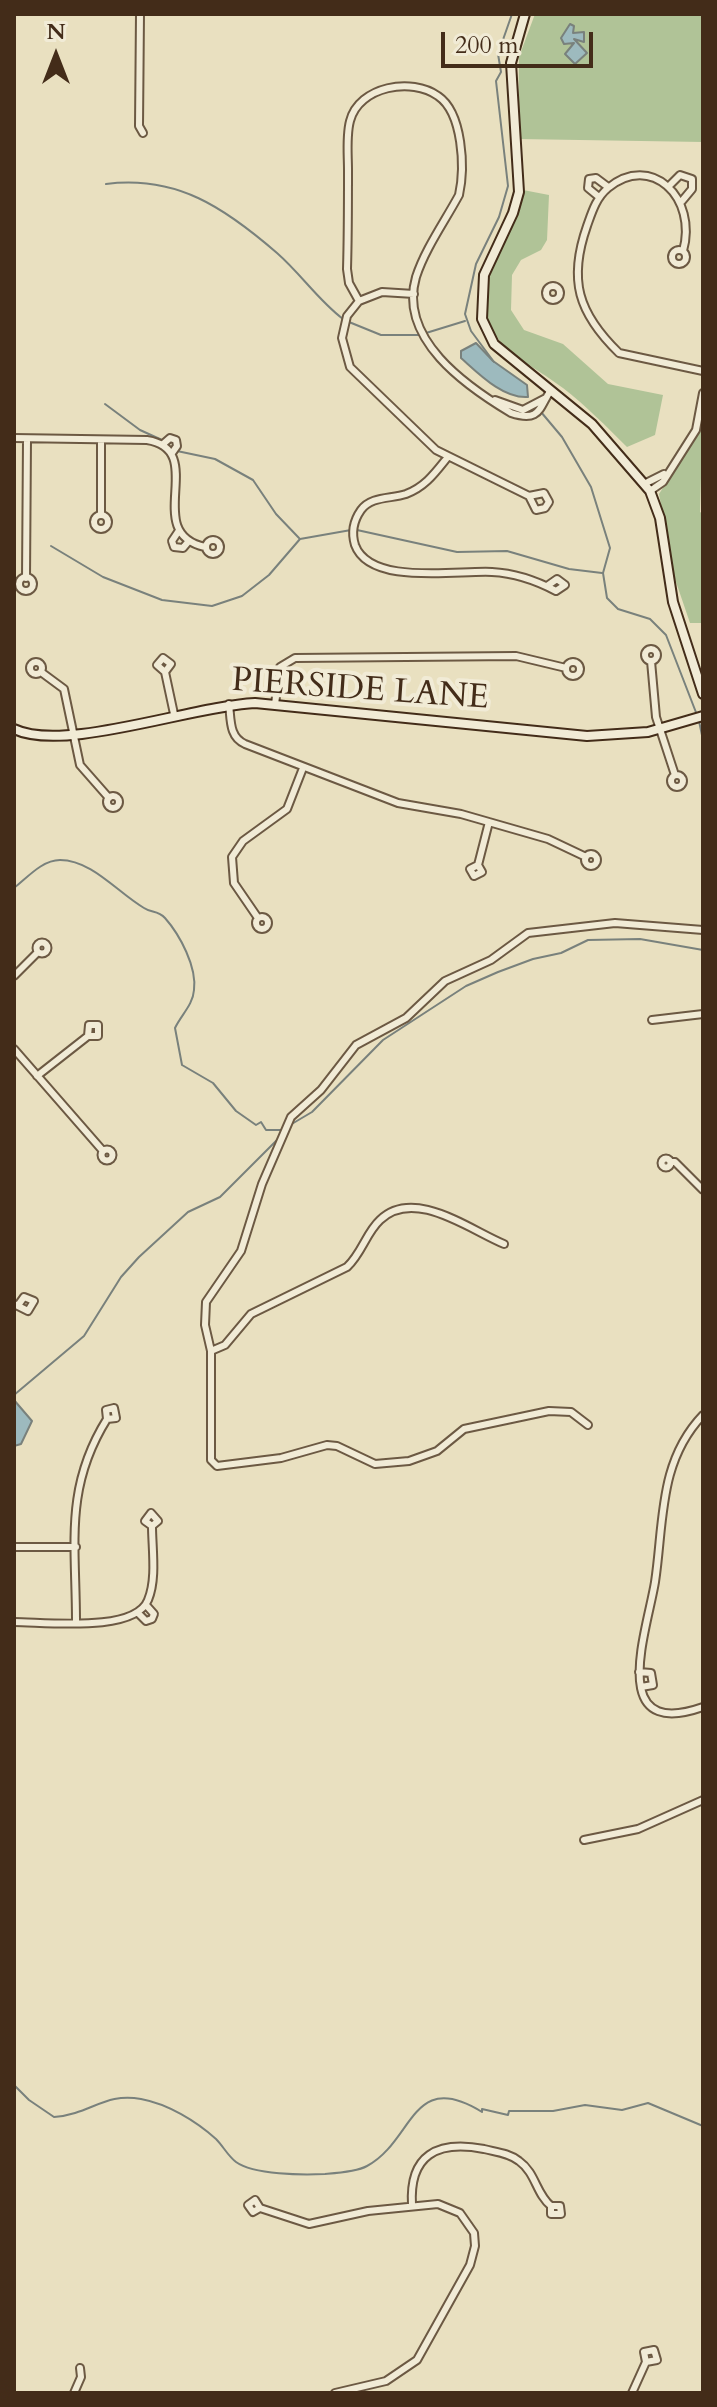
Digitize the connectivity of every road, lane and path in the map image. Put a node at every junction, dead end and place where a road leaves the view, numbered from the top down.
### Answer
1 (140, 14) edge
2 (525, 14) edge
3 (143, 133) dead end
4 (608, 187) junction
5 (668, 187) junction
6 (599, 197) junction
7 (682, 201) junction
8 (683, 251) dead end
9 (578, 288) junction
10 (560, 292) dead end
11 (414, 294) junction
12 (359, 301) junction
13 (703, 371) edge
14 (703, 393) edge
15 (548, 394) junction
16 (14, 438) edge
17 (27, 440) junction
18 (101, 440) junction
19 (162, 445) junction
20 (172, 453) junction
21 (447, 458) junction
22 (647, 487) junction
23 (529, 496) dead end
24 (101, 514) dead end
25 (178, 532) junction
26 (188, 542) junction
27 (205, 547) dead end
28 (26, 578) dead end
29 (547, 586) dead end
30 (651, 661) dead end
31 (566, 668) dead end
32 (41, 672) dead end
33 (165, 672) dead end
34 (703, 694) edge
35 (229, 704) junction
36 (275, 704) junction
37 (174, 714) junction
38 (703, 716) edge
39 (14, 729) edge
40 (660, 730) junction
41 (75, 735) junction
42 (303, 768) junction
43 (675, 775) dead end
44 (109, 798) dead end
45 (489, 822) junction
46 (586, 857) dead end
47 (478, 865) dead end
48 (258, 918) dead end
49 (703, 930) edge
50 (38, 952) dead end
51 (14, 976) edge
52 (703, 1014) edge
53 (652, 1020) dead end
54 (88, 1036) dead end
55 (14, 1049) edge
56 (37, 1076) junction
57 (103, 1151) dead end
58 (671, 1162) dead end
59 (703, 1190) edge
60 (504, 1244) dead end
61 (211, 1351) junction
62 (703, 1415) edge
63 (107, 1419) dead end
64 (588, 1425) dead end
65 (152, 1526) dead end
66 (14, 1547) edge
67 (76, 1547) junction
68 (146, 1605) junction
69 (138, 1613) junction
70 (76, 1621) junction
71 (14, 1622) edge
72 (639, 1672) junction
73 (641, 1687) junction
74 (703, 1707) edge
75 (703, 1800) edge
76 (584, 1840) dead end
77 (412, 2205) junction
78 (551, 2206) dead end
79 (260, 2208) dead end
80 (646, 2362) dead end
81 (80, 2368) dead end
82 (74, 2393) edge
83 (335, 2393) edge
84 (632, 2393) edge

1 - 3 street
2 - 15 street
4 - 5 street
4 - 6 street
4 - 6 street
5 - 7 street
5 - 7 street
6 - 9 street
7 - 8 street
9 - 10 street
9 - 13 street
11 - 12 street
11 - 12 street
11 - 15 street
12 - 21 street
14 - 22 street
15 - 22 street
16 - 17 street
17 - 18 street
17 - 28 street
18 - 19 street
18 - 24 street
19 - 20 street
19 - 20 street
20 - 25 street
21 - 23 street
21 - 29 street
22 - 34 street
25 - 26 street
25 - 26 street
26 - 27 street
30 - 40 street
31 - 36 street
32 - 41 street
33 - 37 street
35 - 36 street, PIERSIDE LANE
35 - 37 street, PIERSIDE LANE
35 - 42 street
36 - 40 street, PIERSIDE LANE
37 - 41 street, PIERSIDE LANE
38 - 40 street, PIERSIDE LANE
39 - 41 street, PIERSIDE LANE
40 - 43 street
41 - 44 street
42 - 45 street
42 - 48 street
45 - 46 street
45 - 47 street
49 - 61 street
50 - 51 street
52 - 53 street
54 - 56 street
55 - 56 street
56 - 57 street
58 - 59 street
60 - 61 street
61 - 64 street
62 - 72 street
63 - 67 street
65 - 68 street
66 - 67 street
67 - 70 street
68 - 69 street
68 - 69 street
69 - 70 street
70 - 71 street
72 - 73 street
72 - 73 street
73 - 74 street
75 - 76 street
77 - 78 street
77 - 79 street
77 - 83 street
80 - 84 street
81 - 82 street

